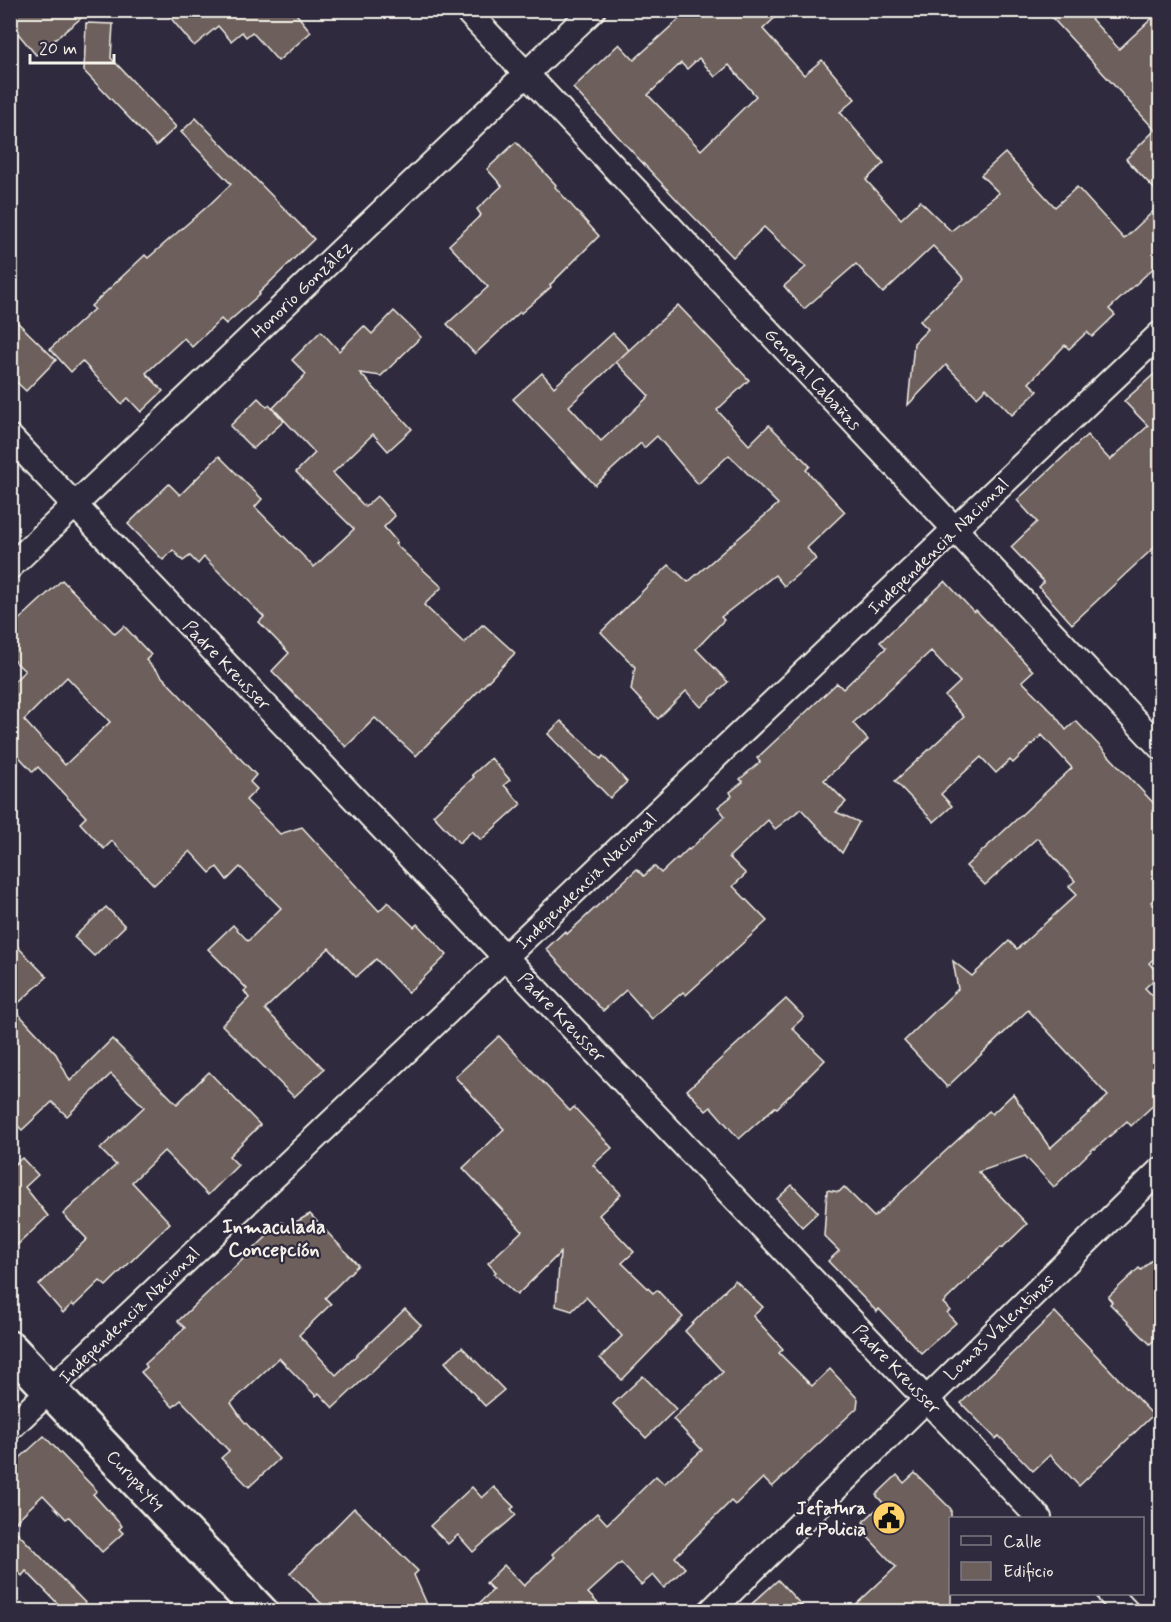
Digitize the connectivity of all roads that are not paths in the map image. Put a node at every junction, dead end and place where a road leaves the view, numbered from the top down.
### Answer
1 (466, 10) edge
2 (593, 10) edge
3 (526, 75) junction
4 (1161, 334) edge
5 (10, 437) edge
6 (75, 505) junction
7 (956, 530) junction
8 (10, 567) edge
9 (1161, 747) edge
10 (505, 958) junction
11 (1161, 1170) edge
12 (10, 1348) edge
13 (51, 1390) junction
14 (926, 1399) junction
15 (10, 1428) edge
16 (1038, 1517) edge
17 (1112, 1595) edge
18 (261, 1611) edge
19 (710, 1611) edge
20 (1127, 1611) edge

1 - 3 street, General Cabañas
2 - 3 street, Honorio González
3 - 6 street, Honorio González
3 - 7 street, General Cabañas
4 - 7 street, Independencia Nacional
5 - 6 street, Padre Kreusser
6 - 8 street, Honorio González
6 - 10 street, Padre Kreusser
7 - 9 street, General Cabañas
7 - 10 street, Independencia Nacional
10 - 13 street, Independencia Nacional
10 - 14 street, Padre Kreusser
11 - 14 street, Lomas Valentinas
12 - 13 street, Curupayty
13 - 15 street, Independencia Nacional
13 - 18 street, Curupayty
14 - 16 street, Padre Kreusser
14 - 19 street, Lomas Valentinas
17 - 20 street

